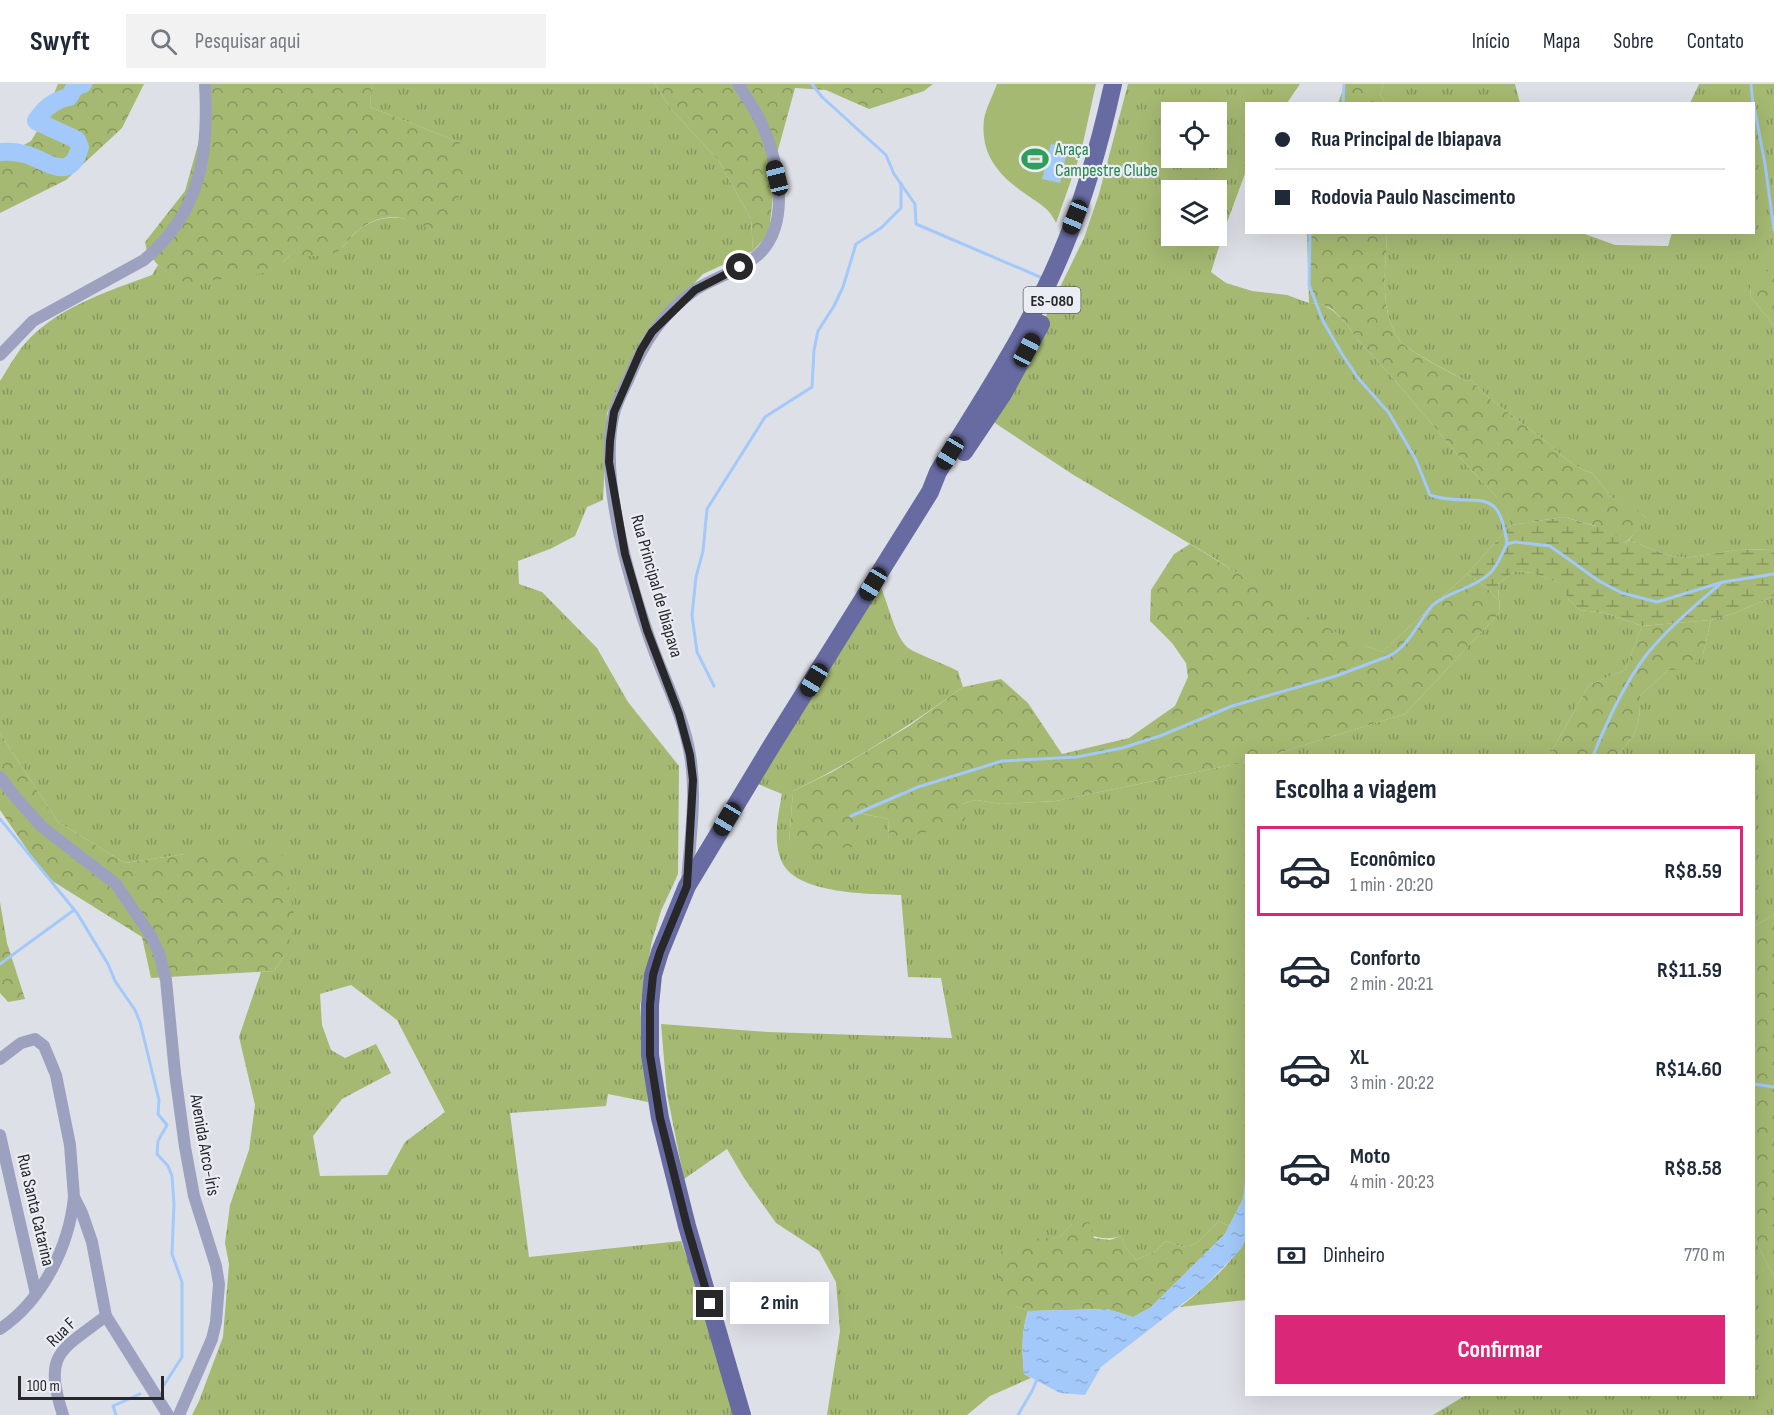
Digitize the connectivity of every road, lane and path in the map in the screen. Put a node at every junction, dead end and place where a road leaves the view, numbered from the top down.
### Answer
1 (205, 84) edge
2 (738, 84) edge
3 (1113, 84) edge
4 (1123, 84) edge
5 (0, 355) edge
6 (930, 492) junction
7 (0, 777) edge
8 (687, 886) junction
9 (0, 1059) edge
10 (0, 1135) edge
11 (74, 1197) junction
12 (36, 1294) junction
13 (106, 1316) junction
14 (0, 1329) edge
15 (63, 1415) edge
16 (168, 1415) edge
17 (179, 1415) edge
18 (742, 1415) edge

1 - 5 street
2 - 8 street, Rua Principal de Ibiapava
3 - 6 main road, ES-080
4 - 6 main road, ES-080
6 - 8 main road, ES-080
7 - 17 street, Avenida Arco-Íris
8 - 18 main road, ES-080
9 - 11 street
10 - 12 street, Rua Santa Catarina
11 - 12 street
11 - 13 street
12 - 14 street
13 - 15 street, Rua F
13 - 16 street

